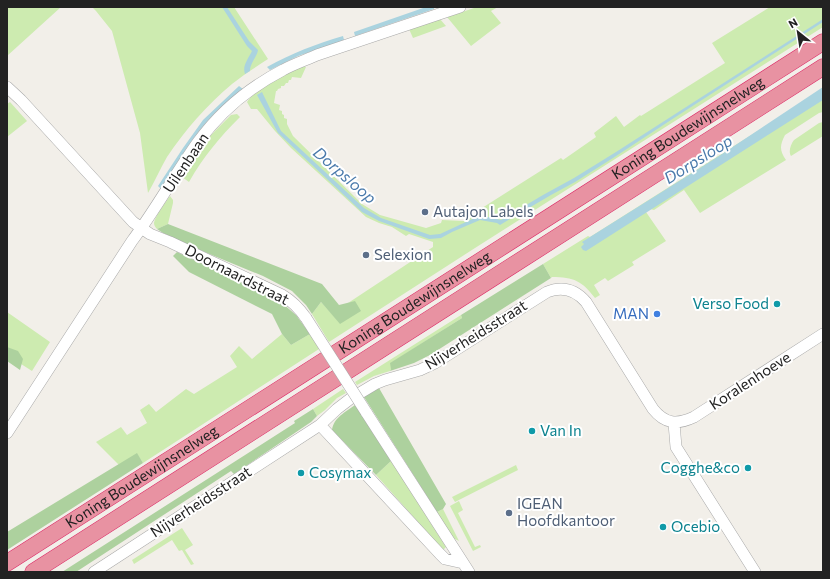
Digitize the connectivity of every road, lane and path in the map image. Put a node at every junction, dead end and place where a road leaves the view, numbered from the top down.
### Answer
1 (460, 7) edge
2 (823, 42) edge
3 (823, 67) edge
4 (7, 87) edge
5 (142, 228) junction
6 (823, 334) edge
7 (674, 423) junction
8 (320, 425) junction
9 (7, 433) edge
10 (7, 563) edge
11 (466, 568) edge
12 (33, 572) edge
13 (94, 572) edge
14 (755, 572) edge

1 - 5 street, Uilenbaan
2 - 10 highway, Koning Boudewijnsnelweg
3 - 12 highway, Koning Boudewijnsnelweg
4 - 5 street, Doornaardstraat
5 - 9 street, Uilenbaan
5 - 11 street, Doornaardstraat, bridge
6 - 7 street, Koralenhoeve
7 - 8 street, Nijverheidsstraat
7 - 14 street
8 - 11 street, Doornaardstraat
8 - 13 street, Nijverheidsstraat

